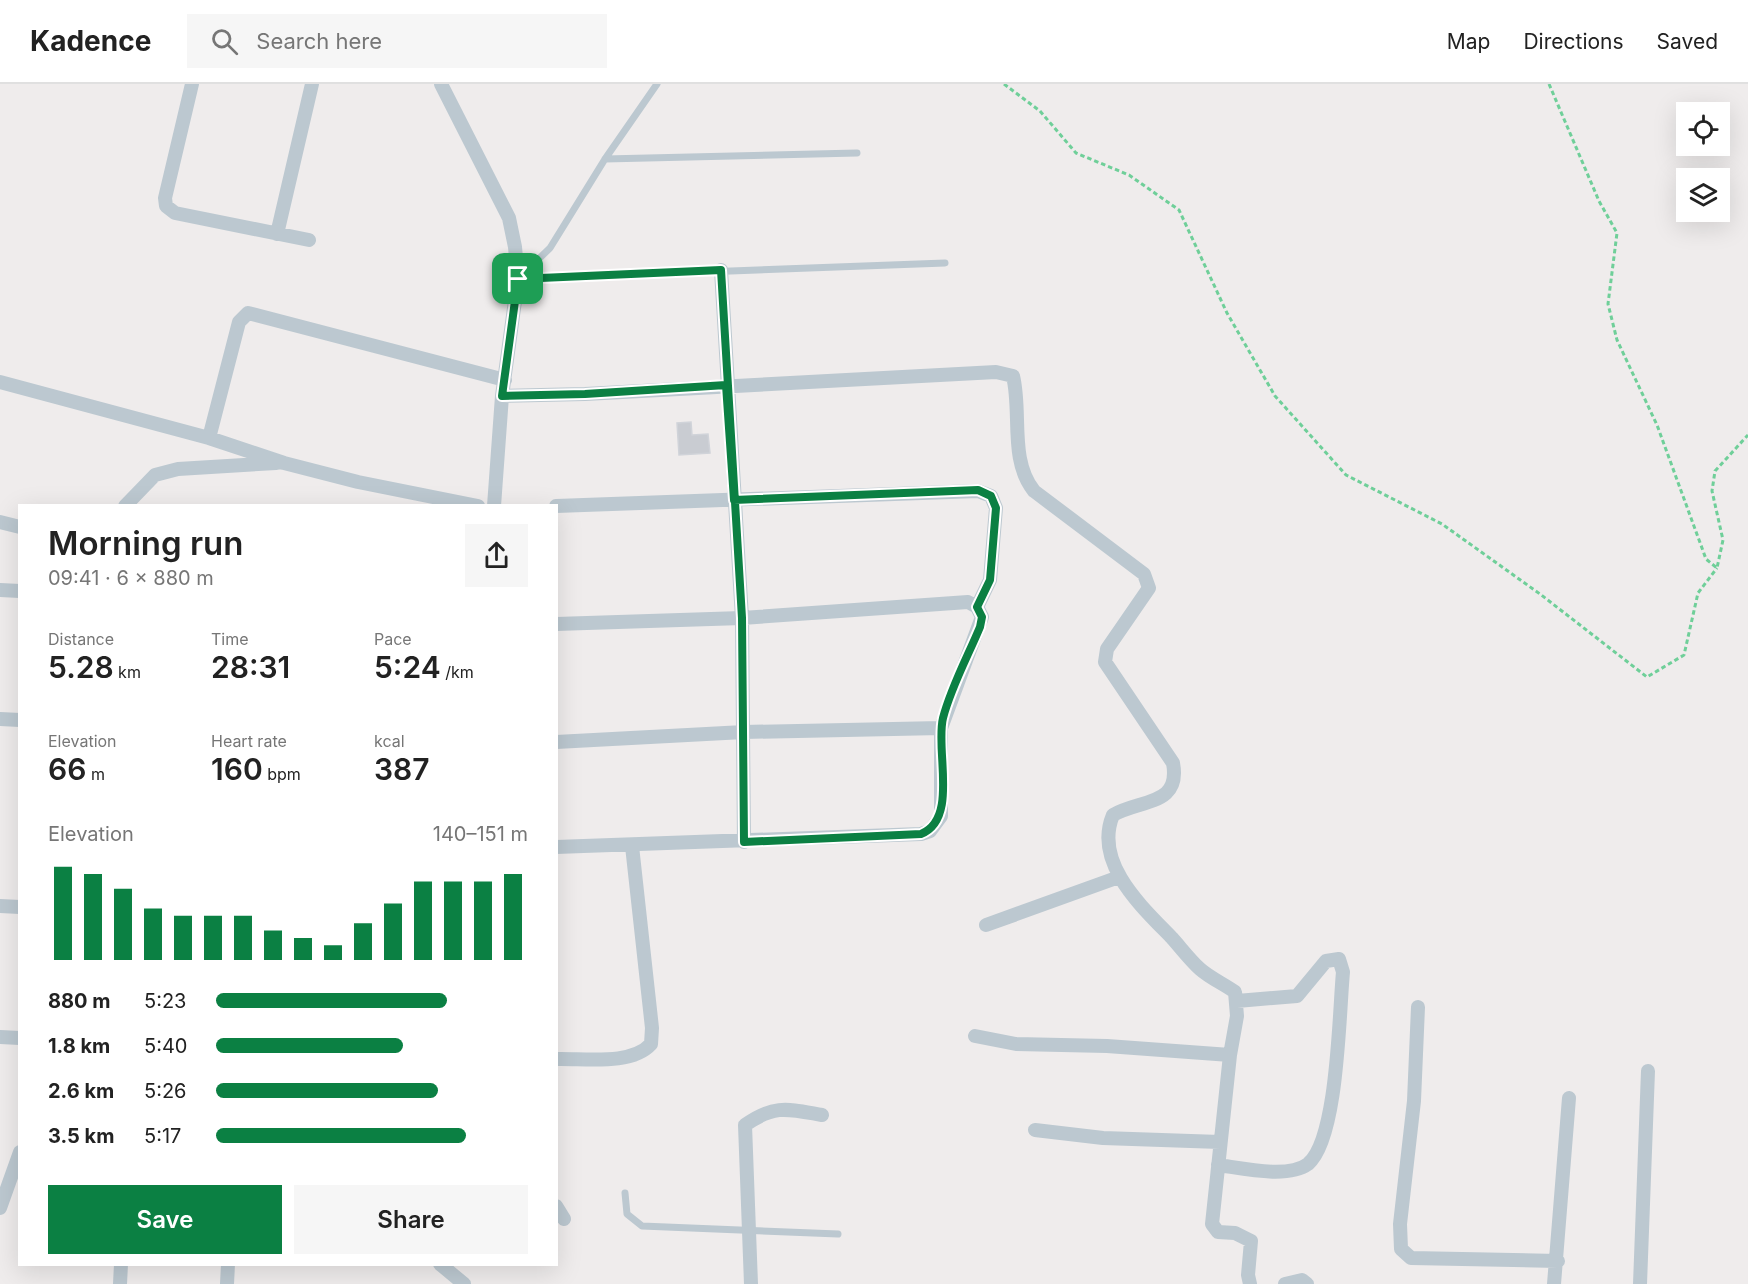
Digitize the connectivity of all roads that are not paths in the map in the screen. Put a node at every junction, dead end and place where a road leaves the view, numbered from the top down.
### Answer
1 (192, 84) edge
2 (312, 84) edge
3 (441, 84) edge
4 (657, 84) edge
5 (857, 153) dead end
6 (604, 159) junction
7 (277, 234) junction
8 (309, 240) dead end
9 (945, 263) dead end
10 (721, 270) junction
11 (518, 279) junction
12 (504, 380) junction
13 (0, 382) edge
14 (726, 385) junction
15 (502, 396) junction
16 (209, 438) junction
17 (284, 463) junction
18 (734, 500) junction
19 (127, 504) edge
20 (468, 504) edge
21 (494, 504) edge
22 (558, 506) edge
23 (0, 522) edge
24 (18, 526) edge
25 (0, 590) edge
26 (18, 591) edge
27 (977, 607) junction
28 (742, 618) junction
29 (558, 624) edge
30 (0, 719) edge
31 (18, 720) edge
32 (941, 728) junction
33 (744, 732) junction
34 (558, 742) edge
35 (744, 842) junction
36 (632, 846) junction
37 (558, 847) edge
38 (1119, 877) junction
39 (0, 906) edge
40 (18, 907) edge
41 (986, 925) dead end
42 (1238, 1001) junction
43 (1418, 1007) dead end
44 (975, 1036) dead end
45 (0, 1037) edge
46 (18, 1038) edge
47 (1230, 1055) junction
48 (558, 1059) edge
49 (1648, 1071) dead end
50 (1569, 1098) dead end
51 (822, 1115) dead end
52 (1035, 1130) dead end
53 (1220, 1142) junction
54 (18, 1158) edge
55 (1218, 1165) junction
56 (625, 1193) dead end
57 (0, 1208) edge
58 (747, 1229) junction
59 (838, 1234) dead end
60 (1558, 1261) junction
61 (121, 1266) edge
62 (228, 1266) edge
63 (442, 1266) edge
64 (120, 1284) edge
65 (227, 1284) edge
66 (464, 1284) edge
67 (751, 1284) edge
68 (1250, 1284) edge
69 (1285, 1284) edge
70 (1307, 1284) edge
71 (1554, 1284) edge
72 (1640, 1284) edge

1 - 7 street
2 - 7 street
3 - 11 street
4 - 6 lane
5 - 6 lane
6 - 11 lane
7 - 8 street
9 - 10 lane
10 - 11 lane
10 - 14 street
11 - 12 street
12 - 15 street
12 - 16 street
13 - 16 street
14 - 15 street
14 - 18 street
14 - 38 street
15 - 21 street
16 - 17 street
17 - 19 street
17 - 20 street
18 - 22 street
18 - 27 street
18 - 28 street
23 - 24 street
25 - 26 street
27 - 28 street
27 - 32 street
28 - 29 street
28 - 33 street
30 - 31 street
32 - 33 street
32 - 35 street
33 - 34 street
33 - 35 street
35 - 36 street
36 - 37 street
36 - 48 street
38 - 41 street
38 - 42 street
39 - 40 street
42 - 47 street
42 - 55 street
43 - 60 street
44 - 47 street
45 - 46 street
47 - 53 street
49 - 72 street
50 - 60 street
51 - 58 street
52 - 53 street
53 - 55 street
54 - 57 street
55 - 68 street
56 - 58 lane
58 - 59 lane
58 - 67 street
60 - 71 street
61 - 64 street
62 - 65 street
63 - 66 street
69 - 70 street

